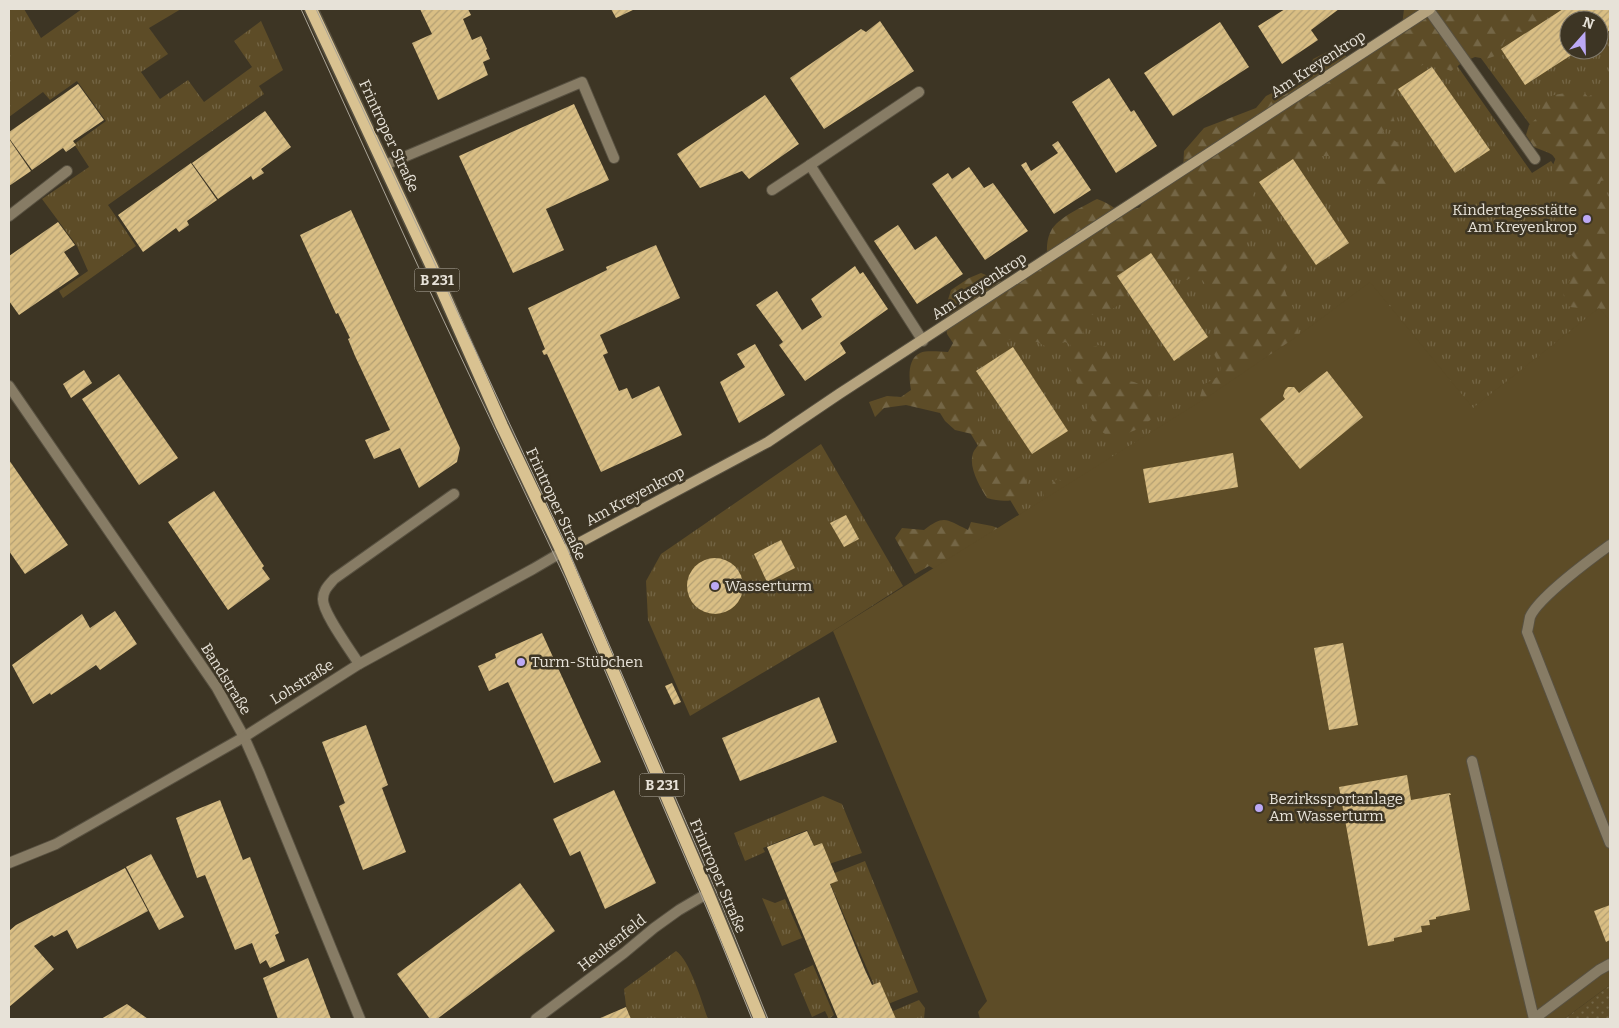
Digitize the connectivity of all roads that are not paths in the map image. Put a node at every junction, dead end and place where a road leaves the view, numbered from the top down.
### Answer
1 (311, 9) edge
2 (1429, 9) edge
3 (919, 92) dead end
4 (614, 158) dead end
5 (1535, 159) dead end
6 (384, 165) junction
7 (810, 165) junction
8 (67, 171) dead end
9 (772, 190) dead end
10 (9, 216) edge
11 (922, 341) junction
12 (9, 386) edge
13 (454, 494) dead end
14 (1610, 545) edge
15 (562, 552) junction
16 (533, 569) joint
17 (359, 664) junction
18 (244, 737) junction
19 (1472, 761) dead end
20 (1610, 843) edge
21 (9, 863) edge
22 (708, 893) junction
23 (1610, 964) edge
24 (360, 1019) edge
25 (536, 1019) edge
26 (760, 1019) edge
27 (1534, 1019) edge

1 - 6 main road, Frintroper Straße / B 231
2 - 5 street
2 - 11 main road, Am Kreyenkrop
3 - 7 street
4 - 6 street
6 - 15 main road, Frintroper Straße / B 231
7 - 9 street
7 - 11 street
8 - 10 street
11 - 15 main road, Am Kreyenkrop
12 - 18 street, Bandstraße
13 - 17 street
14 - 20 street
15 - 16 street, Am Kreyenkrop
15 - 22 main road, Frintroper Straße / B 231
16 - 17 street, Lohstraße
17 - 18 street, Lohstraße
18 - 21 street, Lohstraße
18 - 24 street, Bandstraße
19 - 27 street
22 - 25 street, Heukenfeld
22 - 26 main road, Frintroper Straße / B 231
23 - 27 street

